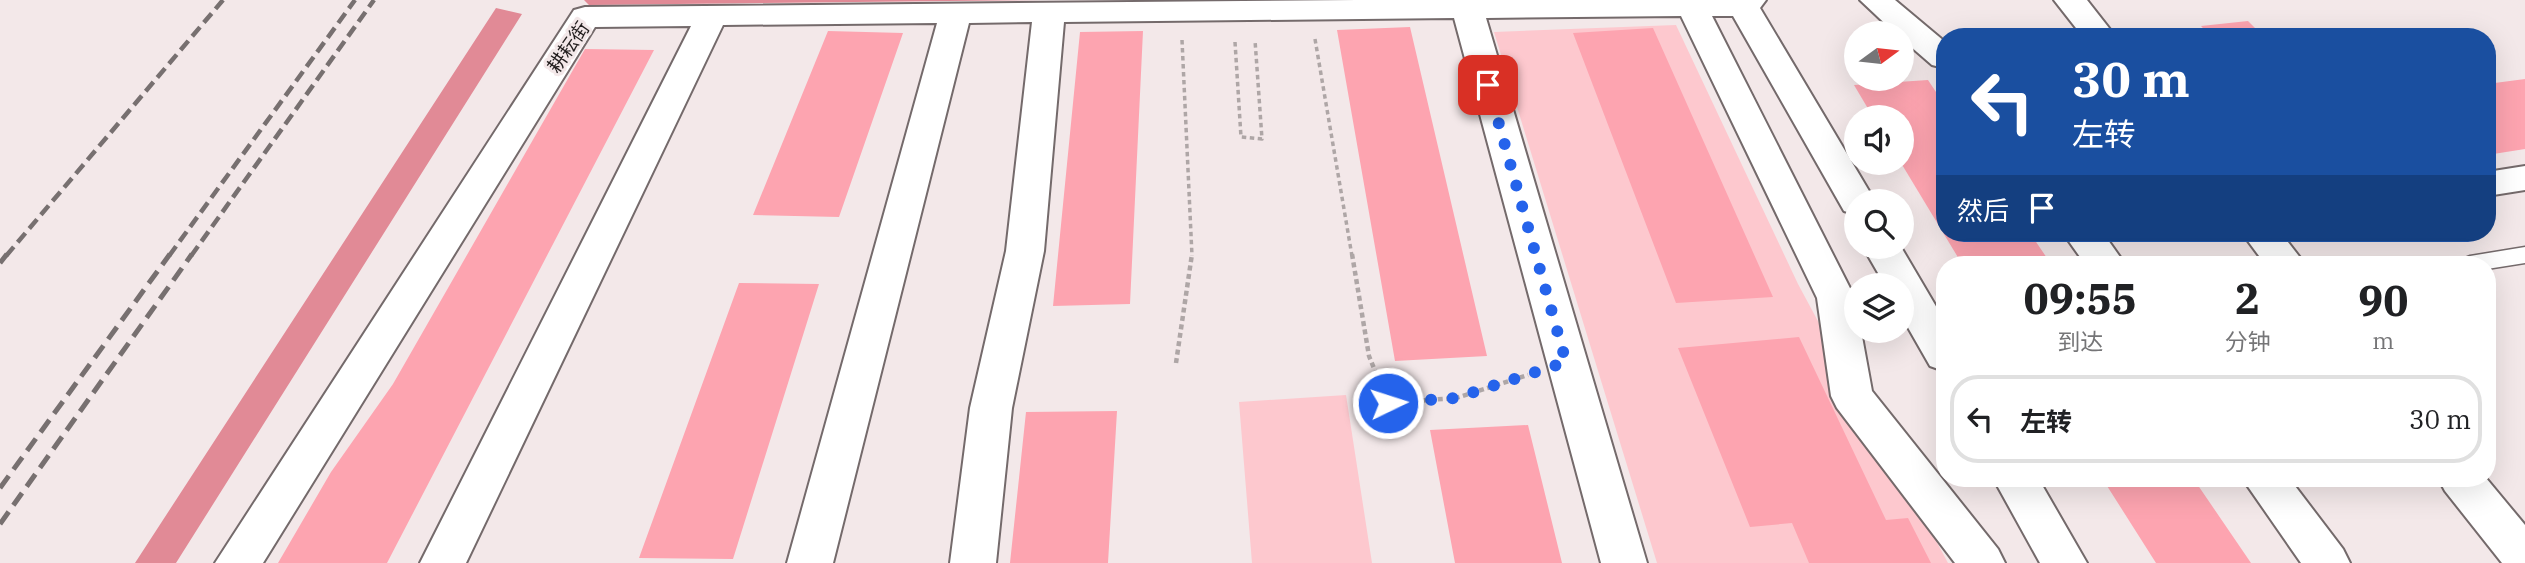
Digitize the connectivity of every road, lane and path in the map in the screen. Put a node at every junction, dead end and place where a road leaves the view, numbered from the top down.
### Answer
1 (1876, 0) edge
2 (2070, 0) edge
3 (1746, 3) edge
4 (1692, 7) junction
5 (1466, 9) junction
6 (1311, 10) junction
7 (1242, 11) junction
8 (1180, 12) junction
9 (955, 13) junction
10 (1049, 13) junction
11 (712, 16) junction
12 (2093, 28) edge
13 (1936, 51) edge
14 (2525, 178) edge
15 (2496, 183) edge
16 (1850, 189) edge
17 (2089, 242) edge
18 (2268, 242) edge
19 (2525, 255) edge
20 (2100, 256) edge
21 (2279, 256) edge
22 (1889, 259) edge
23 (2496, 260) edge
24 (1936, 341) edge
25 (1566, 362) junction
26 (1176, 363) dead end
27 (2020, 487) edge
28 (2271, 487) edge
29 (2467, 487) edge
30 (2525, 558) edge
31 (238, 563) edge
32 (443, 563) edge
33 (810, 563) edge
34 (973, 563) edge
35 (1624, 563) edge
36 (1982, 563) edge
37 (2064, 563) edge
38 (2328, 563) edge

1 - 13 street
2 - 12 street
3 - 4 street, 耕耘街
3 - 16 street
4 - 5 street, 耕耘街
4 - 36 street
5 - 6 street, 耕耘街
5 - 25 street
6 - 7 street, 耕耘街
6 - 25 path
7 - 7 path
7 - 8 street, 耕耘街
8 - 10 street, 耕耘街
8 - 26 path
9 - 10 street, 耕耘街
9 - 11 street, 耕耘街
9 - 33 street
10 - 34 street
11 - 31 street, 耕耘街
11 - 32 street
14 - 15 street
17 - 20 street
18 - 21 street
19 - 23 lane
22 - 24 street
25 - 35 street
27 - 37 street
28 - 38 street
29 - 30 street

